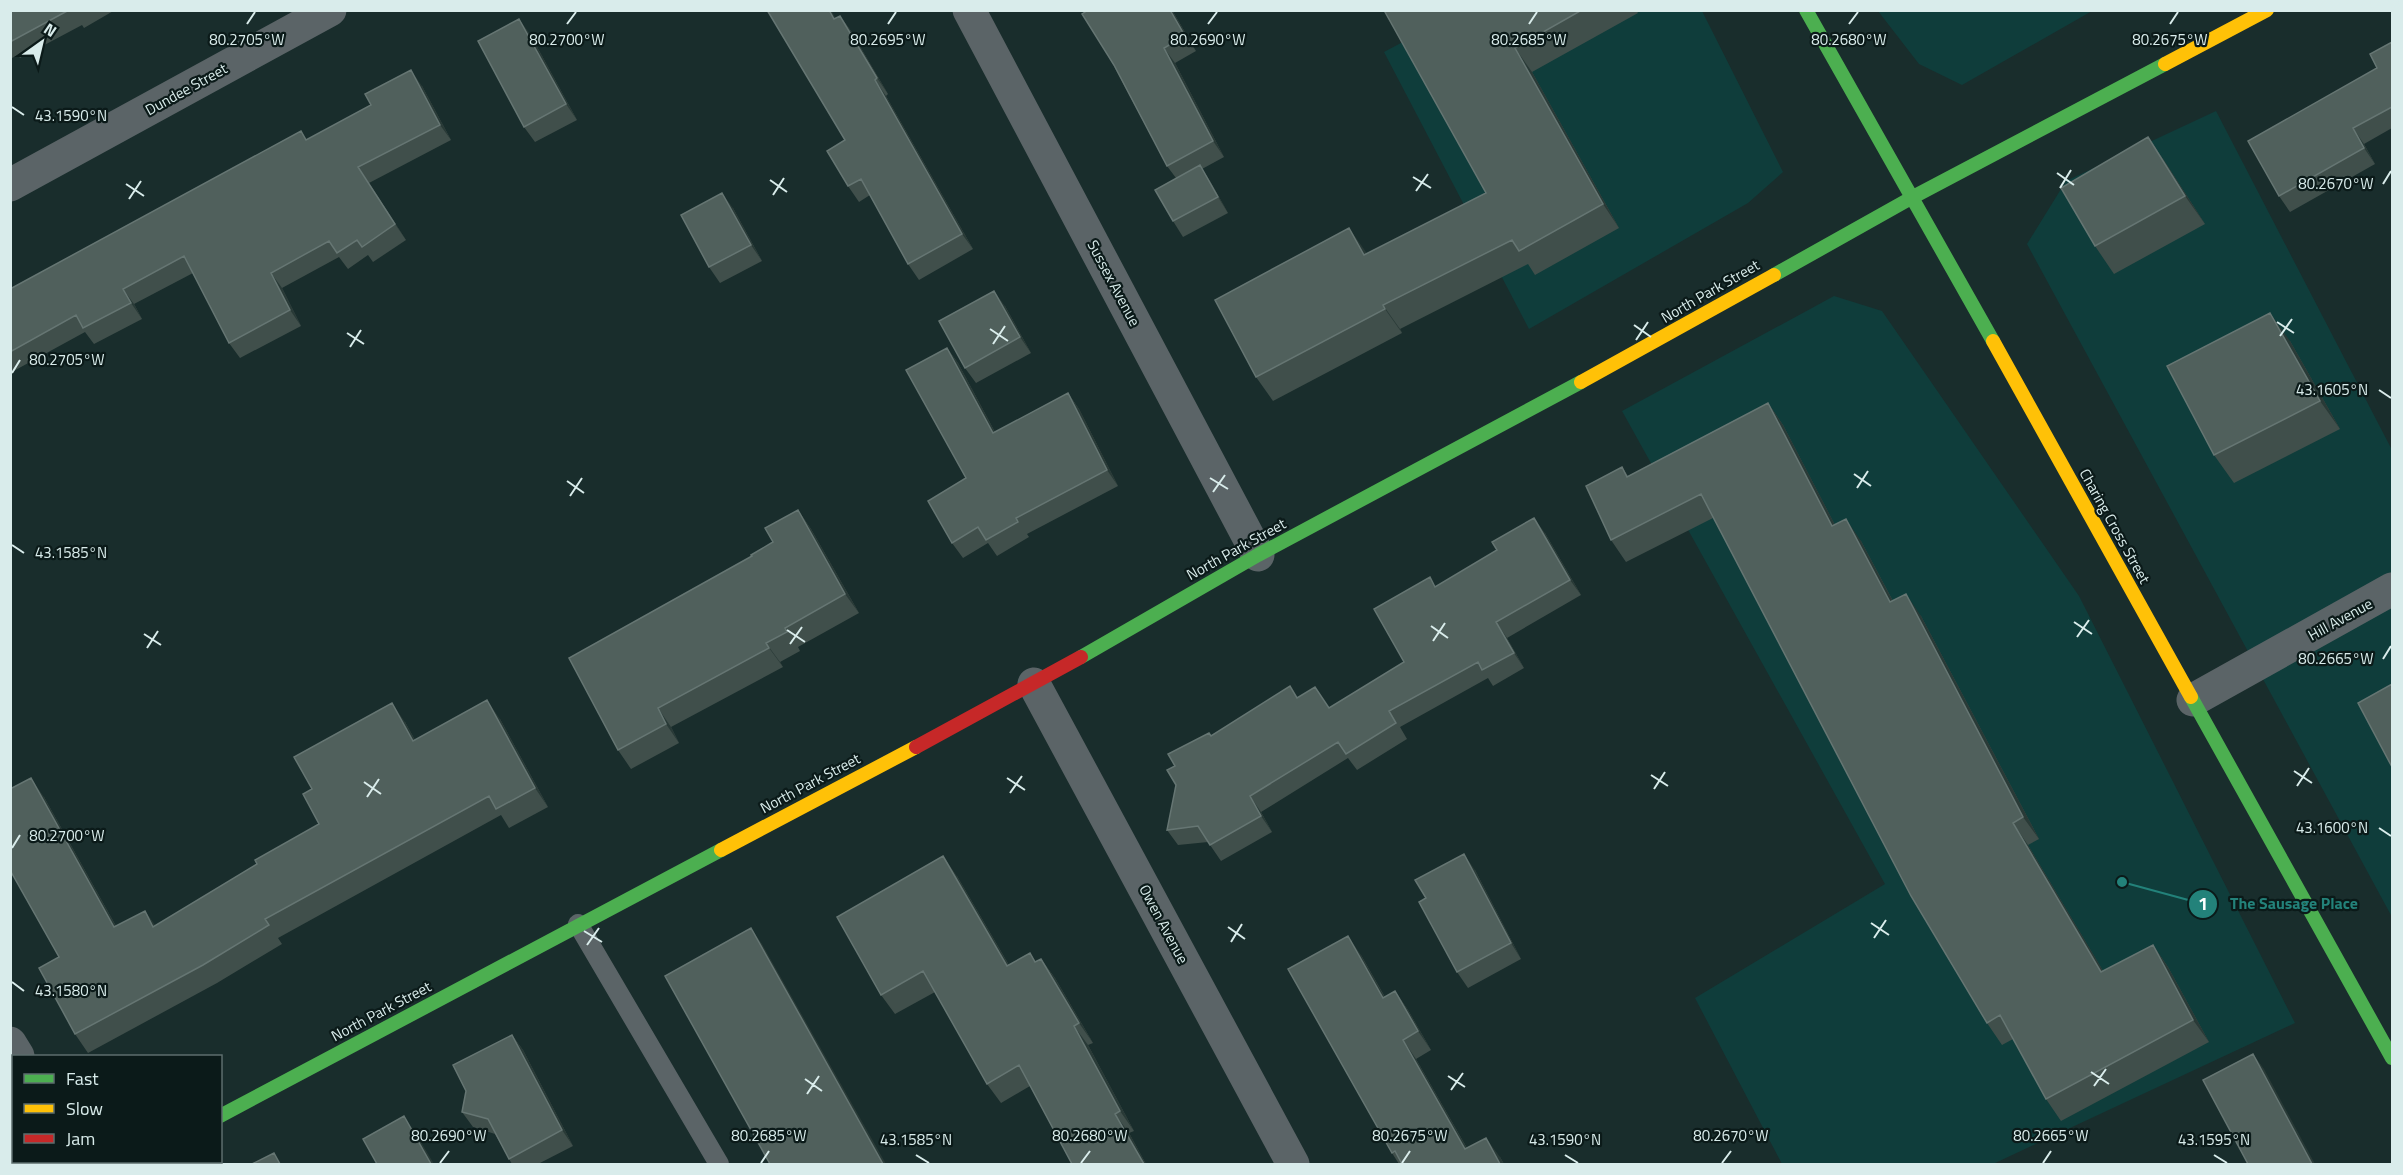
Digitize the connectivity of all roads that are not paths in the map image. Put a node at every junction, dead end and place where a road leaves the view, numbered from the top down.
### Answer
1 (330, 10) edge
2 (969, 10) edge
3 (1806, 10) edge
4 (2267, 10) edge
5 (10, 185) edge
6 (1912, 196) junction
7 (1258, 555) junction
8 (2392, 590) edge
9 (1034, 684) junction
10 (2193, 700) junction
11 (578, 924) junction
12 (2392, 1058) edge
13 (222, 1115) edge
14 (719, 1164) edge
15 (1293, 1164) edge

1 - 5 street, Dundee Street
2 - 7 street, Sussex Avenue
3 - 6 street, Charing Cross Street
4 - 6 street, North Park Street
6 - 7 street, North Park Street
6 - 10 street, Charing Cross Street
7 - 9 street, North Park Street
8 - 10 street, Hill Avenue
9 - 11 street, North Park Street
9 - 15 street, Owen Avenue
10 - 12 street, Charing Cross Street
11 - 13 street, North Park Street
11 - 14 lane

